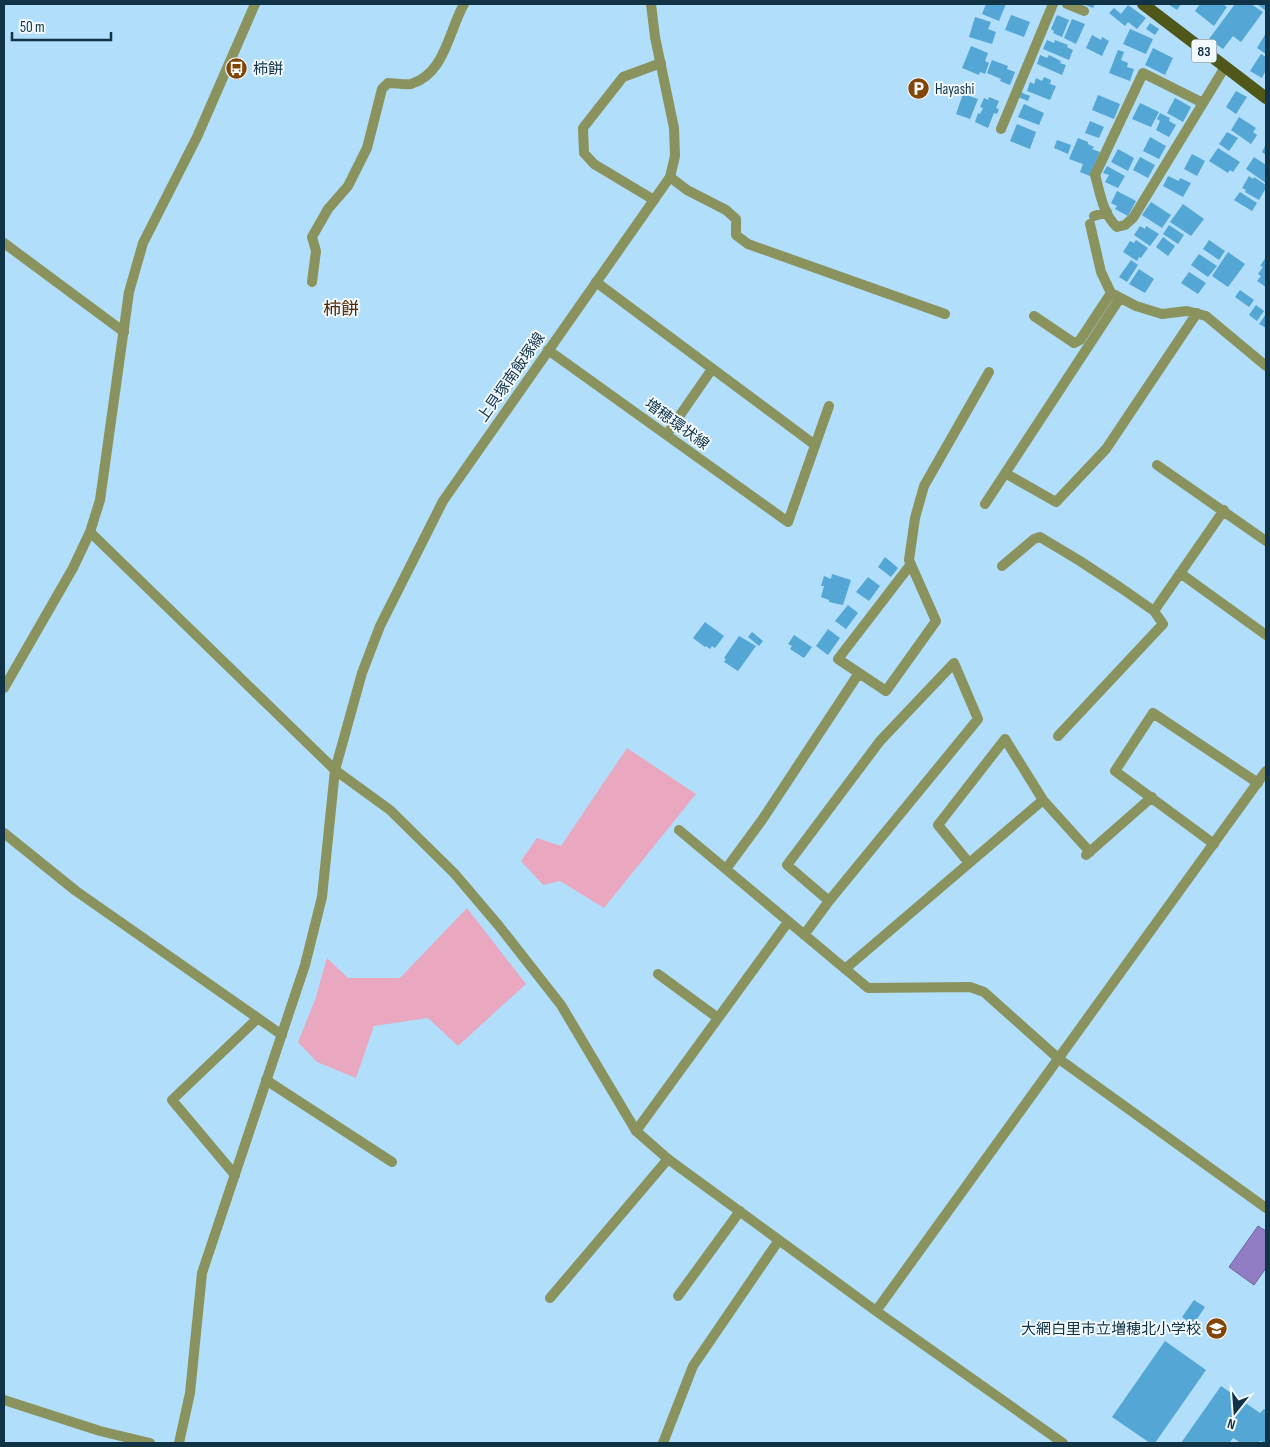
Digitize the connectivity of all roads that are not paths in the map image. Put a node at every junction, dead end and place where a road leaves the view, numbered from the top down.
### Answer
1 (255, 4) edge
2 (464, 4) edge
3 (652, 4) edge
4 (1053, 4) edge
5 (1067, 4) edge
6 (1143, 4) edge
7 (1084, 11) dead end
8 (661, 63) junction
9 (1225, 67) junction
10 (1266, 98) edge
11 (1203, 103) junction
12 (1001, 128) dead end
13 (670, 177) junction
14 (654, 200) junction
15 (1107, 212) junction
16 (4, 243) edge
17 (312, 282) dead end
18 (596, 282) junction
19 (1115, 296) junction
20 (1196, 313) junction
21 (945, 314) dead end
22 (1034, 316) dead end
23 (124, 332) junction
24 (548, 350) junction
25 (1266, 366) edge
26 (712, 369) junction
27 (989, 372) dead end
28 (829, 406) dead end
29 (667, 434) junction
30 (815, 445) junction
31 (1158, 465) dead end
32 (1005, 473) junction
33 (985, 504) dead end
34 (1224, 510) junction
35 (90, 532) junction
36 (1266, 541) edge
37 (911, 564) junction
38 (1002, 566) dead end
39 (1180, 573) junction
40 (1154, 611) junction
41 (1266, 635) edge
42 (858, 673) junction
43 (4, 688) edge
44 (1058, 736) dead end
45 (335, 770) junction
46 (1266, 771) edge
47 (1258, 782) junction
48 (1152, 797) junction
49 (1043, 800) junction
50 (679, 830) dead end
51 (4, 833) edge
52 (1214, 844) junction
53 (969, 864) junction
54 (726, 869) junction
55 (829, 901) junction
56 (788, 922) junction
57 (804, 935) junction
58 (845, 969) junction
59 (658, 974) dead end
60 (258, 1018) junction
61 (718, 1018) junction
62 (282, 1035) junction
63 (1059, 1058) junction
64 (266, 1080) junction
65 (636, 1131) junction
66 (668, 1160) junction
67 (392, 1162) dead end
68 (235, 1174) junction
69 (1266, 1208) edge
70 (740, 1212) junction
71 (779, 1240) junction
72 (678, 1296) dead end
73 (550, 1298) dead end
74 (876, 1311) junction
75 (4, 1400) edge
76 (150, 1443) edge
77 (179, 1443) edge
78 (662, 1443) edge
79 (1063, 1443) edge

1 - 23 street
2 - 17 street
3 - 8 street, 上貝塚南飯塚線
4 - 12 street
5 - 7 street
6 - 9 main road, 83
8 - 13 street, 上貝塚南飯塚線
8 - 14 street
9 - 10 main road, 83
9 - 11 street
11 - 15 street
11 - 15 street
13 - 14 street, 上貝塚南飯塚線
13 - 21 street
14 - 18 street, 上貝塚南飯塚線
15 - 19 street
16 - 23 street
18 - 24 street, 上貝塚南飯塚線
18 - 26 street
19 - 20 street
19 - 22 street
19 - 32 street
20 - 25 street
20 - 32 street
23 - 35 street
24 - 29 street, 増穂環状線
24 - 45 street, 上貝塚南飯塚線
26 - 29 street
26 - 30 street
27 - 37 street
28 - 30 street
29 - 30 street, 増穂環状線
31 - 34 street
32 - 33 street
34 - 36 street
34 - 39 street
35 - 43 street
35 - 45 street
37 - 42 street
37 - 42 street
38 - 40 street
39 - 40 street
39 - 41 street
40 - 44 street
42 - 54 street
45 - 62 street, 上貝塚南飯塚線
45 - 65 street
46 - 47 street
47 - 48 street
47 - 52 street
48 - 49 street
48 - 52 street
49 - 53 street
49 - 53 street
50 - 54 street
51 - 60 street
52 - 63 street
53 - 58 street
54 - 56 street
55 - 55 street
55 - 57 street
56 - 57 street
56 - 61 street
57 - 58 street
58 - 63 street
59 - 61 street
60 - 62 street
60 - 68 street
61 - 65 street
62 - 64 street, 上貝塚南飯塚線
63 - 69 street
63 - 74 street
64 - 67 street
64 - 68 street, 上貝塚南飯塚線
65 - 66 street
66 - 70 street
66 - 73 street
68 - 77 street, 上貝塚南飯塚線
70 - 71 street
70 - 72 street
71 - 74 street
71 - 78 street
74 - 79 street
75 - 76 street

